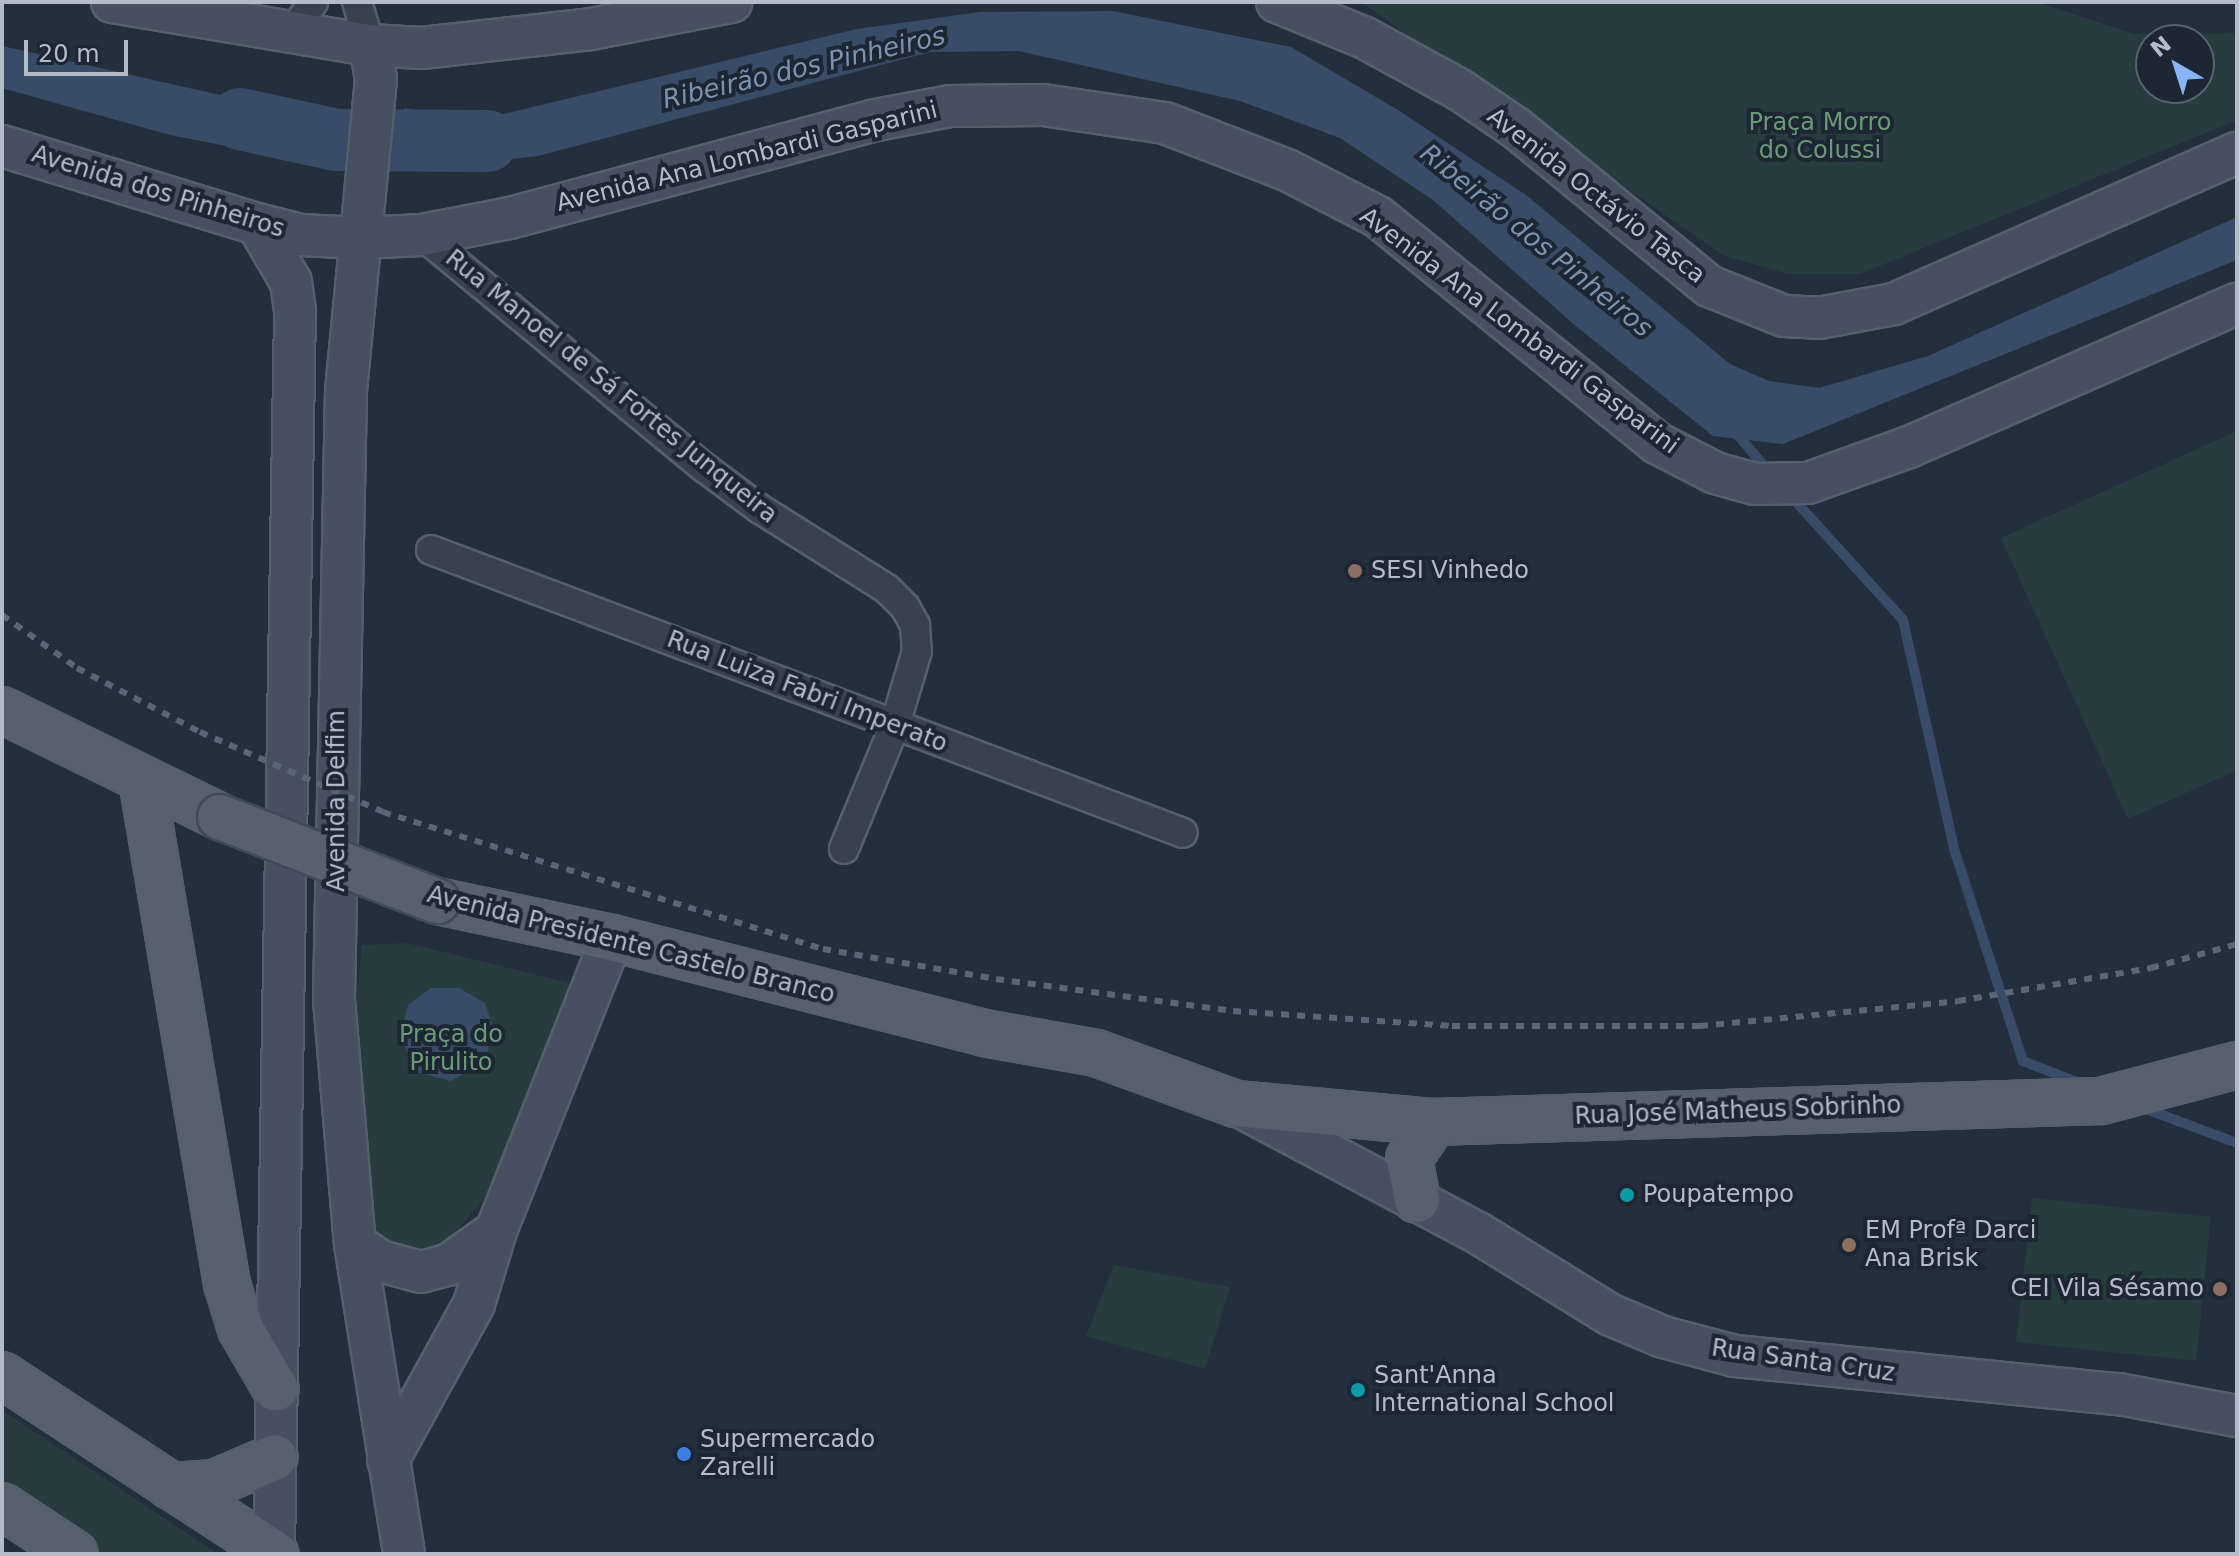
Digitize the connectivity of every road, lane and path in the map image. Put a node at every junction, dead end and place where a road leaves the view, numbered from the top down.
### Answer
1 (112, 2) edge
2 (357, 2) edge
3 (731, 2) edge
4 (1277, 2) edge
5 (303, 17) edge
6 (373, 62) junction
7 (2, 146) edge
8 (2237, 153) edge
9 (257, 224) junction
10 (422, 235) junction
11 (362, 238) junction
12 (2237, 304) edge
13 (431, 550) dead end
14 (2, 710) edge
15 (895, 725) junction
16 (142, 780) junction
17 (1183, 833) dead end
18 (844, 849) dead end
19 (612, 938) junction
20 (2229, 1071) edge
21 (1236, 1104) junction
22 (1434, 1122) junction
23 (1417, 1200) junction
24 (496, 1231) junction
25 (355, 1244) junction
26 (2, 1375) edge
27 (276, 1389) junction
28 (2237, 1416) edge
29 (275, 1457) junction
30 (388, 1460) junction
31 (170, 1486) junction
32 (2, 1506) edge
33 (75, 1554) edge
34 (275, 1554) edge
35 (404, 1554) edge

1 - 5 street
2 - 6 street
3 - 6 street
4 - 8 street, Avenida Octávio Tasca
5 - 6 street
6 - 11 street, Avenida Delfim
7 - 9 street, Avenida dos Pinheiros
9 - 11 street, Avenida dos Pinheiros
9 - 27 street, Avenida Delfim
10 - 11 street, Avenida Ana Lombardi Gasparini
10 - 12 street, Avenida Ana Lombardi Gasparini
10 - 15 street, Rua Manoel de Sá Fortes Junqueira
11 - 25 street, Avenida Delfim
13 - 15 street, Rua Luiza Fabri Imperato
14 - 16 main road, Avenida Presidente Castelo Branco
15 - 17 street, Rua Luiza Fabri Imperato
15 - 18 street, Rua Manoel de Sá Fortes Junqueira
16 - 19 main road, Avenida Presidente Castelo Branco, bridge
16 - 27 main road
19 - 21 main road, Avenida Presidente Castelo Branco
19 - 24 street
20 - 22 main road, Rua José Matheus Sobrinho
21 - 22 main road, Rua José Matheus Sobrinho
21 - 23 street, Rua Santa Cruz
22 - 23 main road
23 - 28 street, Rua Santa Cruz
24 - 25 street
24 - 30 street
25 - 30 street, Avenida Delfim
26 - 31 main road
27 - 29 street, Avenida Delfim
29 - 31 main road
29 - 34 street, Avenida Delfim
30 - 35 street, Avenida Delfim
31 - 34 main road
32 - 33 main road

